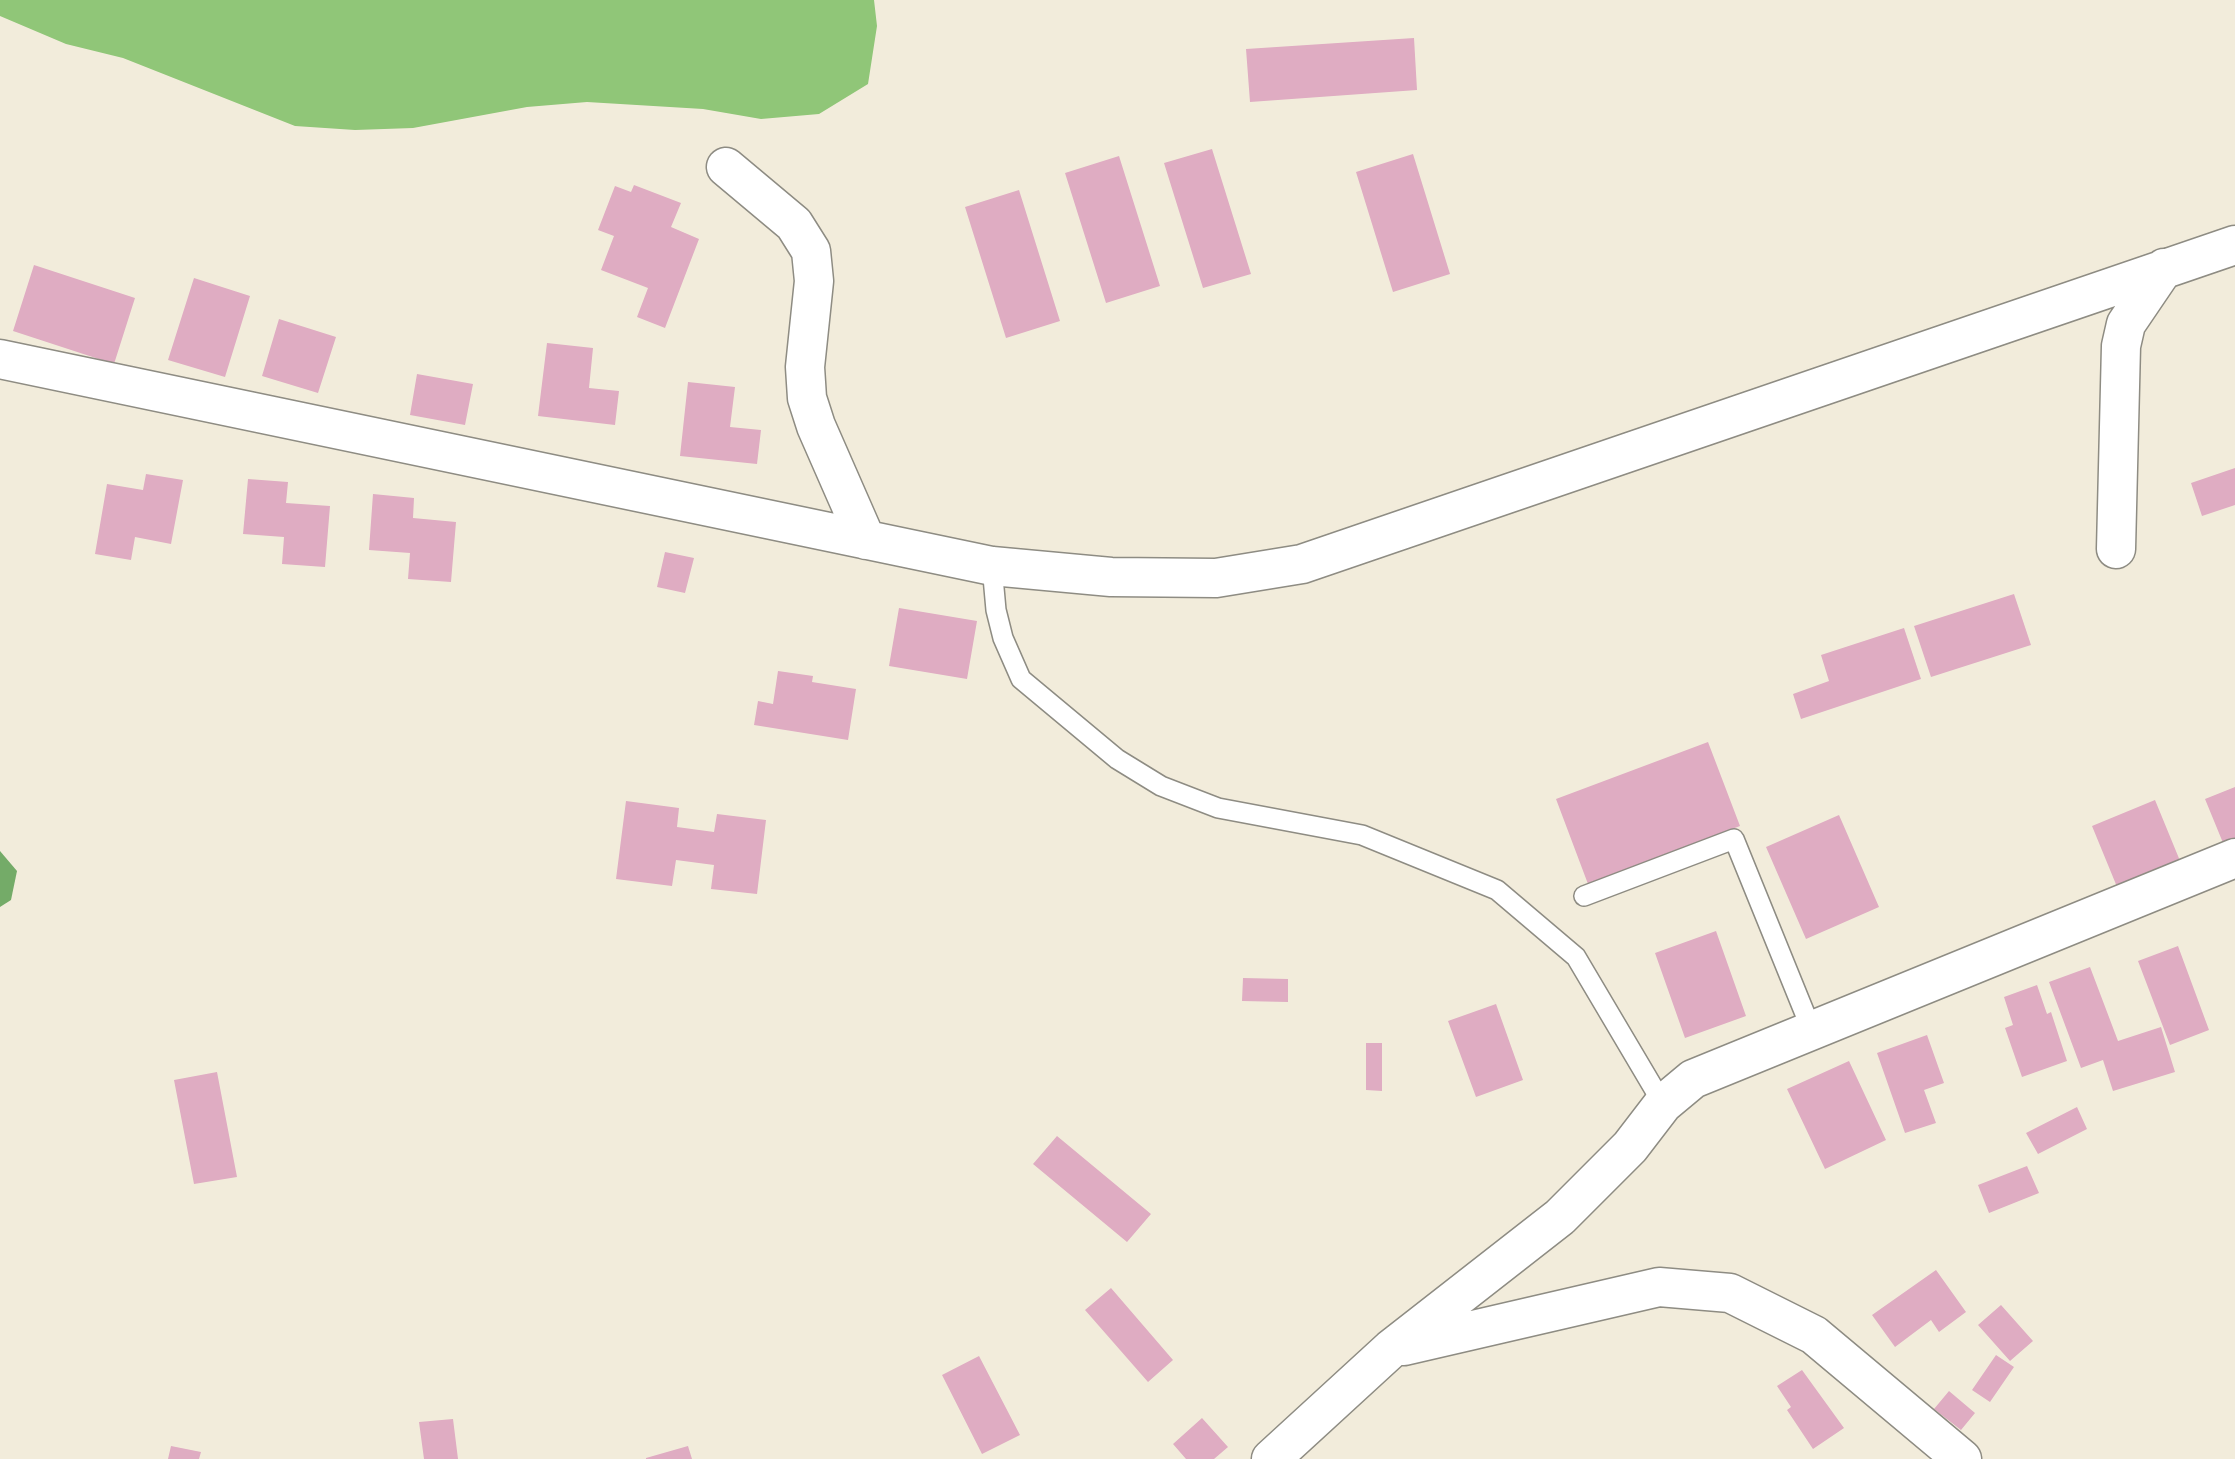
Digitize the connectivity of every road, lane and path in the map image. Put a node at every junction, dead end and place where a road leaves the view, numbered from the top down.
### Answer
1 (726, 167) dead end
2 (2235, 245) edge
3 (2164, 268) junction
4 (0, 359) edge
5 (866, 540) junction
6 (2116, 549) dead end
7 (992, 566) junction
8 (2235, 859) edge
9 (1584, 895) dead end
10 (1812, 1031) junction
11 (1663, 1104) junction
12 (1391, 1349) junction
13 (1271, 1459) edge
14 (1962, 1459) edge

1 - 5 street
2 - 3 street
3 - 6 street
3 - 7 street
4 - 5 street
5 - 7 street
7 - 11 lane
8 - 10 street
9 - 10 lane
10 - 11 street
11 - 12 street
12 - 13 street
12 - 14 street

